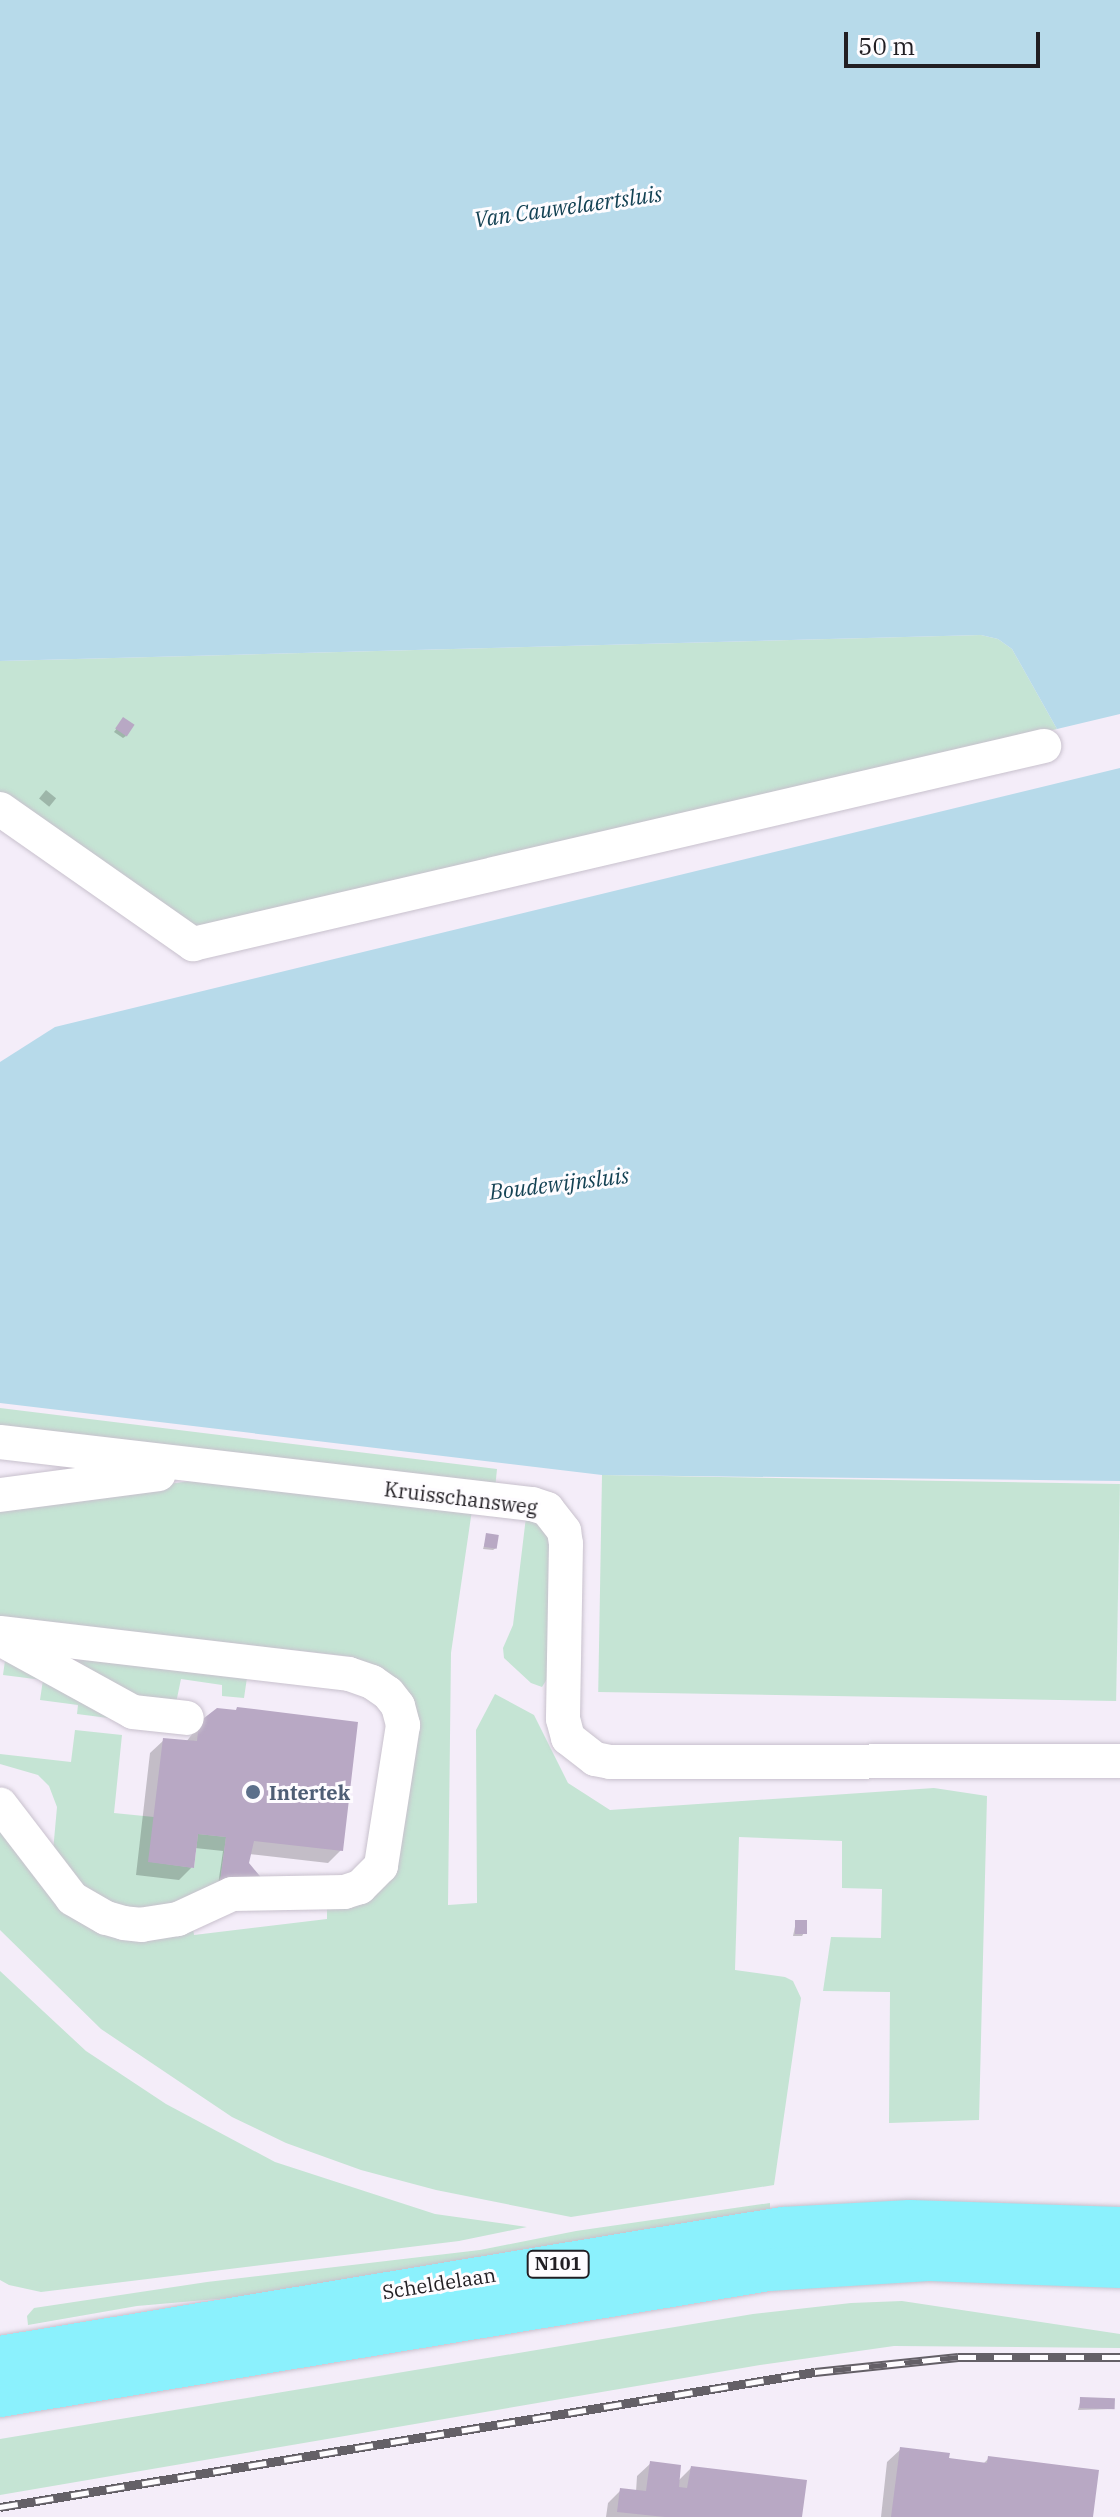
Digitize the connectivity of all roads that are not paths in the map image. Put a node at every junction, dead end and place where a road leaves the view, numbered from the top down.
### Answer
1 (1044, 746) dead end
2 (0, 809) edge
3 (0, 1442) edge
4 (207, 1468) junction
5 (0, 1495) edge
6 (0, 1636) edge
7 (187, 1718) dead end
8 (1120, 1761) edge
9 (0, 1804) edge
10 (1120, 2228) edge
11 (1120, 2267) edge
12 (0, 2357) edge
13 (0, 2396) edge

1 - 2 street
3 - 4 street, Kruisschansweg
4 - 5 street, Kruisschansweg
4 - 8 street, Kruisschansweg
6 - 7 street
6 - 9 street
10 - 12 main road, Scheldelaan / N101
11 - 13 main road, Scheldelaan / N101

